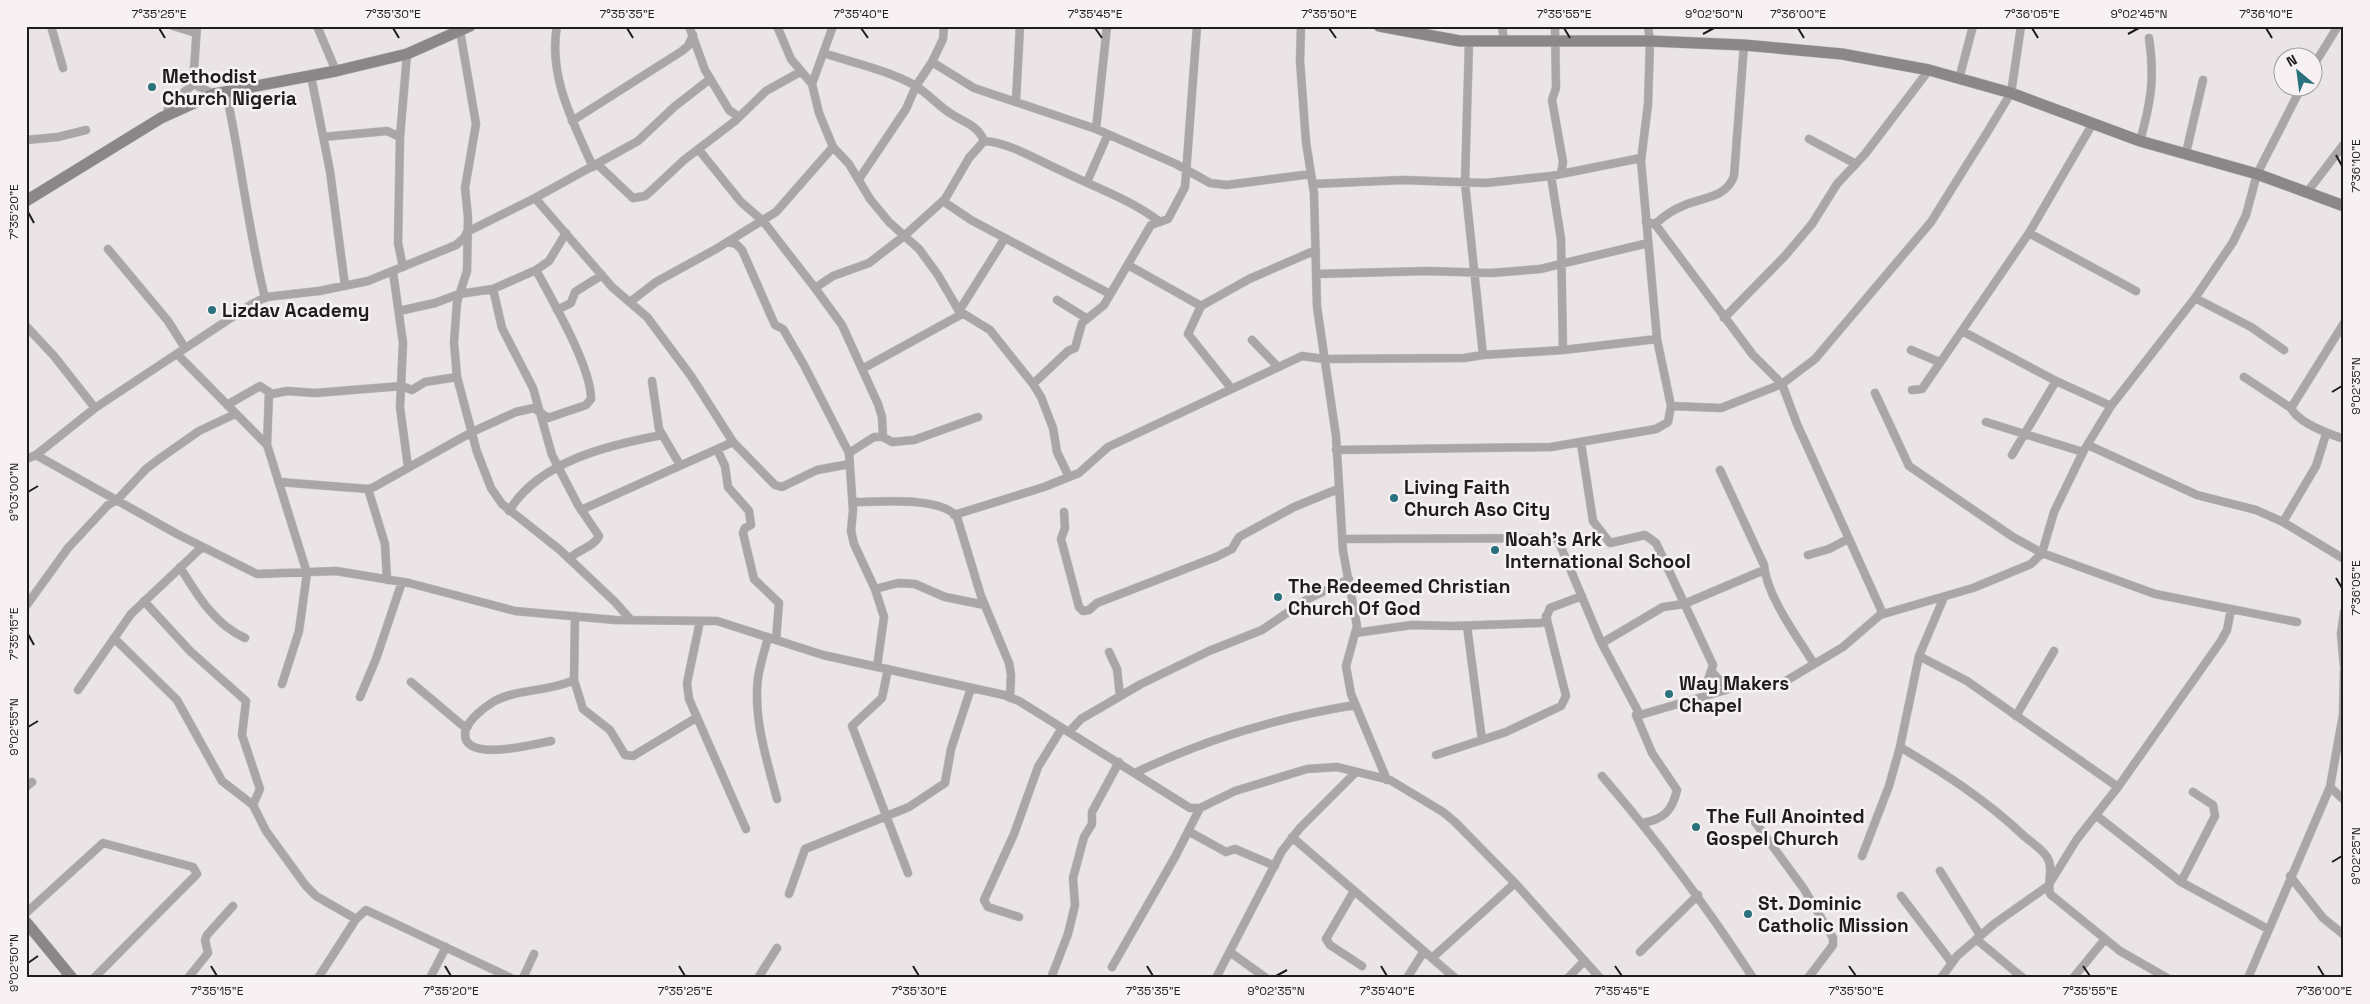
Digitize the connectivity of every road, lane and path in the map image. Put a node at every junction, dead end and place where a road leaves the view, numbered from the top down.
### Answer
1 (52, 26) edge
2 (173, 26) edge
3 (317, 26) edge
4 (470, 26) edge
5 (557, 26) edge
6 (689, 26) edge
7 (777, 26) edge
8 (834, 26) edge
9 (944, 26) edge
10 (1020, 26) edge
11 (1107, 26) edge
12 (1197, 26) edge
13 (1301, 26) edge
14 (1379, 26) edge
15 (1502, 26) edge
16 (1555, 26) edge
17 (1648, 26) edge
18 (1973, 26) edge
19 (2021, 26) edge
20 (2338, 26) edge
21 (197, 30) edge
22 (460, 32) junction
23 (693, 35) junction
24 (2149, 38) dead end
25 (1504, 40) junction
26 (1556, 40) junction
27 (1469, 41) junction
28 (1650, 41) junction
29 (1744, 45) junction
30 (2322, 52) edge
31 (407, 54) junction
32 (824, 54) junction
33 (932, 62) junction
34 (63, 68) dead end
35 (1929, 70) junction
36 (336, 72) junction
37 (800, 72) junction
38 (311, 76) junction
39 (1959, 79) junction
40 (710, 80) junction
41 (2202, 80) dead end
42 (193, 84) junction
43 (812, 84) junction
44 (916, 86) junction
45 (226, 92) junction
46 (2011, 93) junction
47 (214, 94) junction
48 (2296, 98) edge
49 (1016, 101) junction
50 (729, 110) junction
51 (167, 115) junction
52 (739, 116) junction
53 (572, 120) junction
54 (2093, 123) junction
55 (730, 125) junction
56 (1096, 129) junction
57 (86, 130) dead end
58 (1108, 134) junction
59 (323, 137) junction
60 (400, 137) junction
61 (1809, 139) dead end
62 (26, 140) edge
63 (984, 141) junction
64 (2140, 141) junction
65 (2344, 144) edge
66 (833, 147) junction
67 (699, 150) junction
68 (2186, 153) junction
69 (1641, 158) junction
70 (1856, 164) junction
71 (595, 166) junction
72 (1186, 168) junction
73 (1311, 174) junction
74 (1561, 174) junction
75 (2257, 174) junction
76 (1551, 176) junction
77 (859, 179) junction
78 (1200, 179) junction
79 (1087, 182) junction
80 (1465, 183) junction
81 (1313, 184) junction
82 (1184, 187) junction
83 (2308, 192) junction
84 (536, 198) junction
85 (26, 201) edge
86 (943, 201) junction
87 (2344, 206) edge
88 (763, 221) junction
89 (1160, 222) junction
90 (1646, 222) junction
91 (1654, 224) junction
92 (747, 231) junction
93 (467, 232) junction
94 (566, 233) junction
95 (2029, 233) junction
96 (904, 236) junction
97 (1005, 238) junction
98 (728, 242) junction
99 (1648, 243) junction
100 (108, 249) dead end
101 (742, 250) junction
102 (1316, 250) junction
103 (1563, 264) junction
104 (1128, 265) junction
105 (403, 267) junction
106 (536, 270) junction
107 (393, 272) junction
108 (1475, 272) junction
109 (1316, 274) junction
110 (602, 275) junction
111 (345, 286) junction
112 (815, 288) junction
113 (493, 289) junction
114 (2136, 291) dead end
115 (459, 294) junction
116 (1110, 294) junction
117 (265, 298) junction
118 (2195, 298) junction
119 (1057, 300) dead end
120 (630, 302) junction
121 (1201, 306) junction
122 (557, 310) junction
123 (399, 311) junction
124 (961, 312) junction
125 (1086, 318) junction
126 (1724, 318) junction
127 (2344, 324) edge
128 (26, 326) edge
129 (1962, 331) junction
130 (1657, 339) junction
131 (1252, 340) dead end
132 (185, 348) junction
133 (1563, 350) junction
134 (1911, 350) dead end
135 (2284, 350) dead end
136 (177, 354) junction
137 (1483, 355) junction
138 (1324, 359) junction
139 (1939, 362) junction
140 (1277, 366) junction
141 (862, 369) junction
142 (457, 377) junction
143 (2244, 377) dead end
144 (652, 381) dead end
145 (2056, 381) junction
146 (1033, 384) junction
147 (1782, 384) junction
148 (402, 386) junction
149 (1231, 388) junction
150 (1912, 390) dead end
151 (1875, 393) dead end
152 (269, 394) junction
153 (227, 405) junction
154 (1671, 406) junction
155 (2111, 406) junction
156 (95, 408) junction
157 (2291, 408) junction
158 (538, 410) junction
159 (235, 414) junction
160 (978, 417) dead end
161 (1986, 422) dead end
162 (472, 432) junction
163 (2024, 434) junction
164 (2326, 434) junction
165 (662, 435) junction
166 (883, 437) junction
167 (2344, 439) edge
168 (733, 442) junction
169 (1581, 443) junction
170 (266, 445) junction
171 (2085, 448) junction
172 (717, 449) junction
173 (1336, 450) junction
174 (849, 453) junction
175 (36, 455) junction
176 (2012, 455) dead end
177 (26, 460) edge
178 (850, 464) junction
179 (559, 465) junction
180 (680, 465) junction
181 (408, 467) junction
182 (1720, 470) dead end
183 (1069, 477) junction
184 (279, 482) junction
185 (368, 488) junction
186 (1338, 489) junction
187 (117, 500) junction
188 (853, 502) junction
189 (581, 510) junction
190 (510, 511) junction
191 (1064, 512) dead end
192 (954, 515) junction
193 (2283, 522) junction
194 (1342, 539) junction
195 (1848, 539) junction
196 (202, 547) junction
197 (2042, 553) junction
198 (1808, 556) dead end
199 (569, 559) junction
200 (2344, 560) edge
201 (180, 568) junction
202 (1764, 570) junction
203 (307, 573) junction
204 (1349, 579) junction
205 (388, 580) junction
206 (402, 582) junction
207 (875, 589) junction
208 (1582, 596) junction
209 (1944, 597) junction
210 (144, 602) junction
211 (1684, 604) junction
212 (985, 605) junction
213 (26, 606) edge
214 (2231, 609) junction
215 (2344, 612) edge
216 (1883, 614) junction
217 (575, 616) junction
218 (1546, 616) junction
219 (631, 620) junction
220 (700, 621) junction
221 (2297, 622) dead end
222 (1467, 626) junction
223 (1355, 633) junction
224 (768, 637) junction
225 (114, 638) junction
226 (245, 638) dead end
227 (776, 640) junction
228 (1602, 643) junction
229 (2054, 651) dead end
230 (1110, 652) dead end
231 (1919, 656) junction
232 (1814, 664) junction
233 (877, 667) junction
234 (888, 669) junction
235 (2344, 669) edge
236 (1711, 671) junction
237 (574, 680) junction
238 (411, 682) dead end
239 (282, 684) dead end
240 (971, 688) junction
241 (1728, 689) junction
242 (78, 690) dead end
243 (1708, 695) junction
244 (1120, 696) junction
245 (360, 697) dead end
246 (1010, 698) junction
247 (1355, 705) junction
248 (1638, 712) junction
249 (2344, 715) edge
250 (2016, 716) junction
251 (696, 718) junction
252 (468, 726) junction
253 (1065, 730) junction
254 (1482, 740) junction
255 (551, 741) dead end
256 (1900, 746) junction
257 (1436, 755) dead end
258 (1118, 762) junction
259 (1356, 772) junction
260 (1135, 773) junction
261 (1602, 776) dead end
262 (1387, 780) junction
263 (2118, 786) junction
264 (2330, 787) junction
265 (2193, 792) dead end
266 (777, 799) dead end
267 (2344, 800) edge
268 (253, 805) junction
269 (1200, 808) junction
270 (886, 815) junction
271 (2097, 816) junction
272 (1752, 818) dead end
273 (1643, 823) junction
274 (746, 829) dead end
275 (1188, 831) junction
276 (1292, 837) junction
277 (1862, 856) dead end
278 (1274, 866) junction
279 (1940, 871) dead end
280 (908, 872) dead end
281 (2290, 876) junction
282 (1515, 882) junction
283 (2181, 882) junction
284 (2048, 886) junction
285 (1354, 891) junction
286 (788, 894) dead end
287 (1698, 895) junction
288 (1901, 896) dead end
289 (233, 906) dead end
290 (26, 913) edge
291 (1019, 917) dead end
292 (356, 919) junction
293 (26, 922) edge
294 (2268, 929) junction
295 (2344, 935) edge
296 (1978, 937) junction
297 (2105, 939) junction
298 (446, 947) junction
299 (777, 948) dead end
300 (1424, 951) junction
301 (1230, 952) junction
302 (1640, 952) dead end
303 (534, 954) dead end
304 (1432, 958) junction
305 (1584, 961) junction
306 (1952, 962) junction
307 (1362, 966) dead end
308 (1112, 967) dead end
309 (1809, 977) edge
310 (72, 978) edge
311 (94, 978) edge
312 (188, 978) edge
313 (318, 978) edge
314 (430, 978) edge
315 (510, 978) edge
316 (523, 978) edge
317 (758, 978) edge
318 (1051, 978) edge
319 (1216, 978) edge
320 (1266, 978) edge
321 (1407, 978) edge
322 (1456, 978) edge
323 (1568, 978) edge
324 (1600, 978) edge
325 (1753, 978) edge
326 (1940, 978) edge
327 (2023, 978) edge
328 (2073, 978) edge
329 (2166, 978) edge
330 (2248, 978) edge

1 - 34 street
2 - 21 street
3 - 36 street
4 - 22 street
5 - 53 street
6 - 23 street
7 - 37 street
8 - 32 street
9 - 33 street
10 - 49 street
11 - 56 street
12 - 72 street
13 - 73 street
14 - 27 street
15 - 25 street
16 - 26 street
17 - 28 street
18 - 39 street
19 - 46 street
20 - 30 street
21 - 42 street
22 - 31 street
22 - 93 street
23 - 40 street
23 - 53 street
24 - 64 street
25 - 26 street
25 - 27 street
26 - 28 street
26 - 74 street
27 - 80 street
28 - 29 street
28 - 69 street
29 - 35 street
29 - 91 street
31 - 36 street
31 - 60 street
32 - 43 street
32 - 44 street
33 - 44 street
33 - 49 street
35 - 39 street
35 - 70 street
36 - 38 street
37 - 43 street
37 - 52 street
38 - 45 street
38 - 59 street
39 - 46 street
40 - 50 street
40 - 71 street
41 - 68 street
42 - 47 street
42 - 51 street
43 - 66 street
44 - 63 street
44 - 77 street
45 - 47 street
45 - 117 street
46 - 54 street
46 - 147 street
47 - 51 street
48 - 75 street
49 - 56 street
50 - 52 street
50 - 55 street
51 - 85 street
52 - 55 street
53 - 71 street
54 - 64 street
54 - 95 street
55 - 67 street
56 - 58 street
57 - 62 street
58 - 72 street
58 - 79 street
59 - 60 street
59 - 111 street
60 - 105 street
61 - 70 street
63 - 79 street
63 - 86 street
64 - 68 street
65 - 83 street
66 - 77 street
66 - 88 street
67 - 71 street
67 - 88 street
68 - 75 street
69 - 74 street
69 - 90 street
70 - 126 street
71 - 84 street
72 - 78 street
72 - 82 street
73 - 78 street
73 - 81 street
74 - 76 street
75 - 83 street
75 - 118 street
76 - 80 street
76 - 103 street
77 - 96 street
78 - 82 street
79 - 89 street
80 - 81 street
80 - 108 street
81 - 102 street
82 - 89 street
83 - 87 street
84 - 93 street
84 - 94 street
86 - 96 street
86 - 97 street
88 - 92 street
88 - 112 street
89 - 104 street
90 - 91 street
90 - 99 street
91 - 126 street
92 - 98 street
92 - 101 street
93 - 105 street
93 - 115 street
94 - 106 street
94 - 110 street
95 - 114 street
95 - 129 street
96 - 112 street
96 - 124 street
97 - 116 street
97 - 124 street
98 - 101 street
98 - 120 street
99 - 103 street
99 - 130 street
100 - 132 street
101 - 174 street
102 - 109 street
102 - 121 street
103 - 108 street
103 - 133 street
104 - 116 street
104 - 121 street
105 - 107 street
106 - 113 street
106 - 122 street
107 - 111 street
107 - 123 street
108 - 109 street
108 - 137 street
109 - 138 street
110 - 120 street
110 - 122 street
111 - 117 street
112 - 141 street
113 - 115 street
113 - 158 street
115 - 123 street
115 - 142 street
116 - 125 street
117 - 132 street
118 - 135 street
118 - 155 street
119 - 125 street
120 - 168 street
121 - 149 street
122 - 158 street
123 - 148 street
124 - 141 street
124 - 146 street
125 - 146 street
126 - 147 street
127 - 157 street
128 - 156 street
129 - 139 street
129 - 145 street
130 - 133 street
130 - 154 street
131 - 140 street
132 - 136 street
133 - 137 street
134 - 139 street
136 - 153 street
136 - 156 street
137 - 138 street
138 - 140 street
138 - 173 street
139 - 150 street
140 - 149 street
141 - 166 street
142 - 148 street
142 - 162 street
143 - 157 street
144 - 165 street
145 - 155 street
145 - 163 street
146 - 183 street
147 - 154 street
147 - 195 street
148 - 152 street
148 - 181 street
149 - 183 street
151 - 197 street
152 - 153 street
152 - 170 street
153 - 159 street
154 - 169 street
155 - 171 street
156 - 175 street
157 - 164 street
158 - 162 street
158 - 179 street
159 - 170 street
159 - 187 street
160 - 166 street
161 - 163 street
162 - 181 street
162 - 190 street
163 - 171 street
163 - 176 street
164 - 167 street
164 - 193 street
165 - 179 street
165 - 180 street
166 - 174 street
168 - 172 street
168 - 178 street
169 - 173 street
169 - 211 street
170 - 184 street
171 - 193 street
171 - 197 street
172 - 180 street
172 - 227 street
173 - 186 street
174 - 178 street
175 - 177 street
175 - 187 street
178 - 188 street
179 - 189 street
179 - 190 street
180 - 189 street
181 - 185 street
182 - 202 street
183 - 192 street
184 - 185 street
184 - 203 street
185 - 205 street
186 - 191 street
186 - 194 street
187 - 196 street
187 - 213 street
188 - 192 street
188 - 207 street
189 - 199 street
190 - 199 street
192 - 212 street
193 - 200 street
194 - 204 street
194 - 208 street
195 - 198 street
195 - 216 street
196 - 201 street
196 - 203 street
197 - 209 street
197 - 214 street
199 - 219 street
201 - 210 street
201 - 226 street
202 - 211 street
202 - 232 street
203 - 205 street
203 - 239 street
204 - 223 street
204 - 244 street
205 - 206 street
206 - 217 street
206 - 245 street
207 - 212 street
207 - 233 street
208 - 218 street
208 - 228 street
209 - 216 street
209 - 231 street
210 - 225 street
210 - 268 street
211 - 228 street
211 - 236 street
212 - 246 street
214 - 221 street
214 - 263 street
215 - 235 street
216 - 232 street
217 - 219 street
217 - 237 street
218 - 222 street
218 - 254 street
219 - 220 street
220 - 224 street
220 - 251 street
222 - 223 street
222 - 254 street
223 - 247 street
224 - 227 street
224 - 266 street
225 - 242 street
225 - 268 street
227 - 233 street
228 - 248 street
229 - 250 street
230 - 244 street
231 - 250 street
231 - 256 street
232 - 241 street
233 - 234 street
234 - 240 street
234 - 270 street
235 - 249 street
236 - 241 street
236 - 243 street
237 - 251 street
237 - 252 street
238 - 252 street
240 - 246 street
240 - 270 street
241 - 243 street
243 - 248 street
244 - 253 street
246 - 253 street
247 - 260 street
247 - 262 street
248 - 273 street
249 - 264 street
250 - 263 street
251 - 274 street
252 - 255 street
253 - 258 street
253 - 291 street
254 - 257 street
256 - 277 street
256 - 284 street
258 - 260 street
258 - 318 street
259 - 262 street
259 - 269 street
259 - 276 street
260 - 269 street
261 - 273 street
262 - 282 street
263 - 271 street
264 - 267 street
264 - 281 street
265 - 283 street
268 - 292 street
269 - 275 street
270 - 280 street
270 - 286 street
271 - 283 street
271 - 284 street
272 - 309 street
273 - 287 street
275 - 278 street
275 - 308 street
276 - 278 street
276 - 285 street
278 - 301 street
279 - 296 street
281 - 294 street
281 - 295 street
282 - 304 street
282 - 305 street
283 - 294 street
284 - 296 street
284 - 297 street
285 - 300 street
285 - 307 street
287 - 302 street
287 - 325 street
288 - 306 street
289 - 312 street
290 - 311 street
292 - 298 street
292 - 313 street
293 - 310 street
294 - 330 street
296 - 306 street
296 - 327 street
297 - 328 street
297 - 329 street
298 - 314 street
298 - 315 street
299 - 317 street
300 - 304 street
300 - 321 street
301 - 319 street
301 - 320 street
303 - 316 street
304 - 322 street
305 - 323 street
305 - 324 street
306 - 326 street

